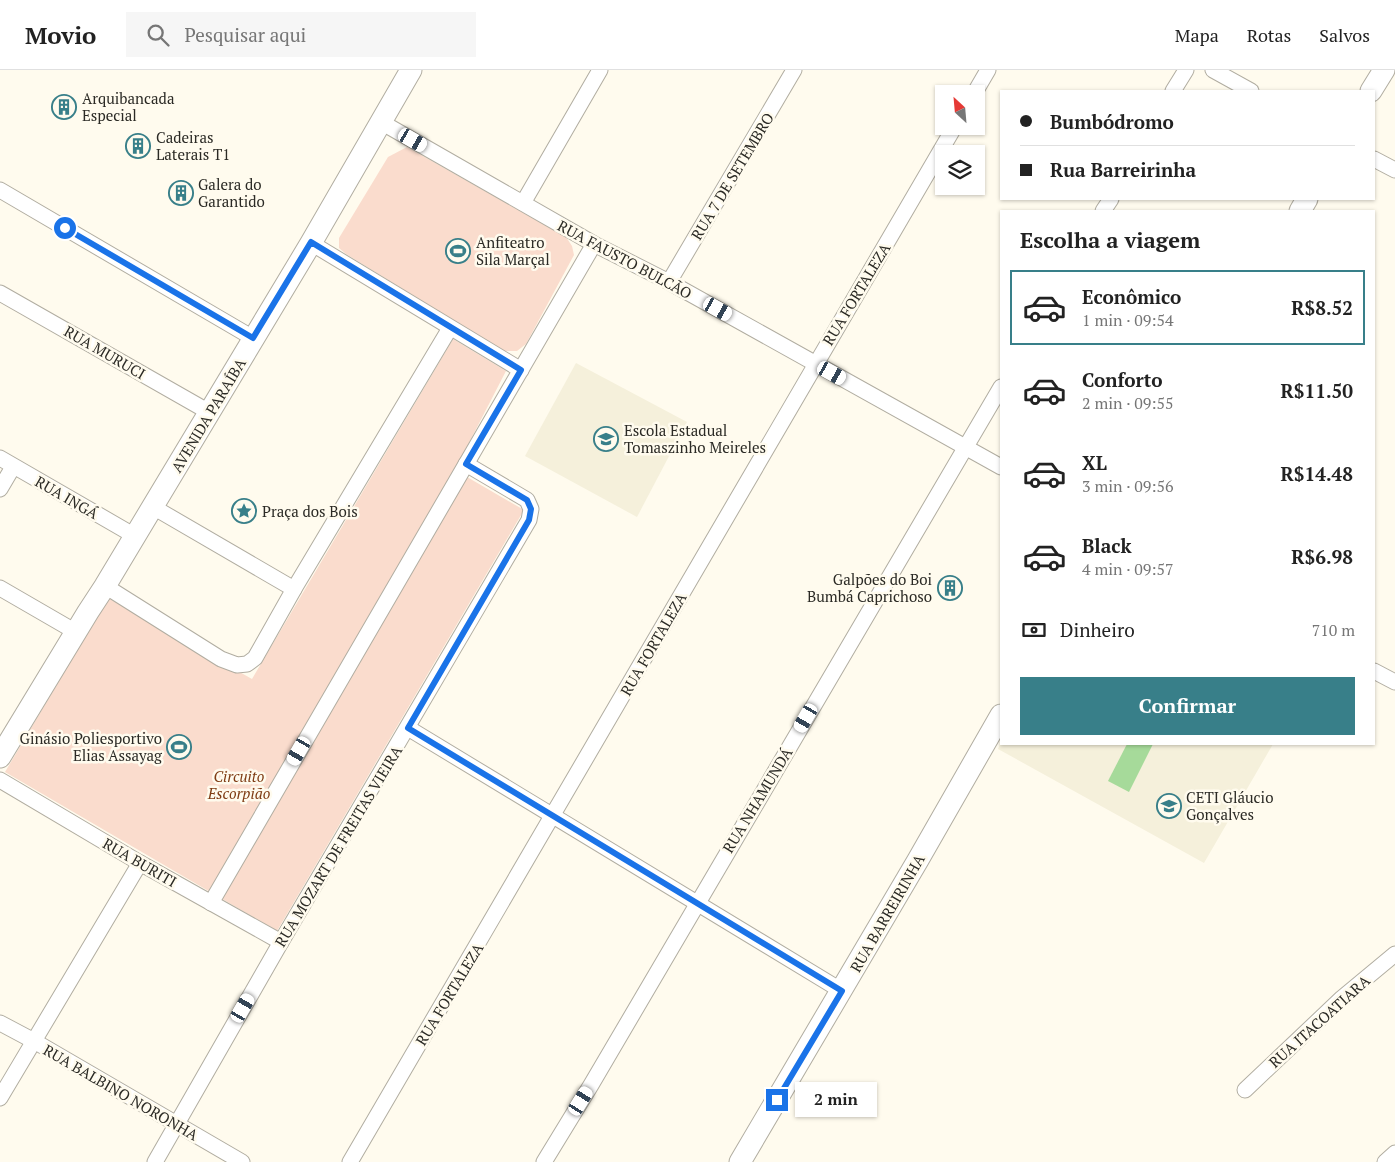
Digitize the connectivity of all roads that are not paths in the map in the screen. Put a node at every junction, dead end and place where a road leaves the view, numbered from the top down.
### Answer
1 (411, 70) edge
2 (600, 70) edge
3 (794, 70) edge
4 (988, 70) edge
5 (1186, 70) edge
6 (1213, 70) edge
7 (1384, 70) edge
8 (979, 85) edge
9 (1174, 90) edge
10 (1249, 90) edge
11 (1372, 90) edge
12 (381, 122) junction
13 (950, 135) edge
14 (1375, 160) edge
15 (1395, 170) edge
16 (0, 190) edge
17 (523, 203) junction
18 (311, 242) junction
19 (594, 244) junction
20 (669, 282) junction
21 (0, 292) edge
22 (450, 328) junction
23 (253, 338) junction
24 (815, 364) junction
25 (521, 370) junction
26 (1000, 389) edge
27 (209, 412) junction
28 (966, 448) junction
29 (0, 458) edge
30 (466, 464) junction
31 (1000, 466) edge
32 (13, 467) junction
33 (0, 489) edge
34 (152, 507) junction
35 (135, 536) junction
36 (105, 586) junction
37 (0, 588) edge
38 (294, 589) junction
39 (76, 632) junction
40 (1375, 672) edge
41 (1395, 682) edge
42 (1000, 717) edge
43 (408, 728) junction
44 (0, 756) edge
45 (0, 780) edge
46 (554, 816) junction
47 (140, 863) junction
48 (211, 903) junction
49 (696, 903) junction
50 (281, 942) junction
51 (1395, 954) edge
52 (842, 991) junction
53 (0, 1023) edge
54 (34, 1041) junction
55 (1245, 1090) dead end
56 (0, 1098) edge
57 (176, 1125) junction
58 (1395, 1153) edge
59 (155, 1162) edge
60 (242, 1162) edge
61 (350, 1162) edge
62 (544, 1162) edge
63 (740, 1162) edge
64 (1385, 1162) edge

1 - 12 street, AVENIDA PARAÍBA
2 - 17 street
3 - 20 street, RUA 7 DE SETEMBRO
4 - 8 street
5 - 9 street
6 - 10 street
7 - 11 street
12 - 17 street, RUA FAUSTO BULCÃO
12 - 18 street, AVENIDA PARAÍBA
13 - 24 street, RUA FORTALEZA
14 - 15 street
16 - 23 street
17 - 19 street, RUA FAUSTO BULCÃO
18 - 22 street
18 - 23 street, AVENIDA PARAÍBA
19 - 20 street, RUA FAUSTO BULCÃO
19 - 25 street
20 - 24 street, RUA FAUSTO BULCÃO
21 - 27 street, RUA MURUCI
22 - 25 street
22 - 38 street
23 - 27 street, AVENIDA PARAÍBA
24 - 28 street, RUA FAUSTO BULCÃO
24 - 46 street, RUA FORTALEZA
25 - 30 street
26 - 28 street, RUA NHAMUNDÁ
27 - 34 street, AVENIDA PARAÍBA
28 - 31 street, RUA FAUSTO BULCÃO
28 - 49 street, RUA NHAMUNDÁ
29 - 32 street, RUA INGÁ
30 - 43 street, RUA MOZART DE FREITAS VIEIRA
30 - 48 street
32 - 33 street
32 - 35 street, RUA INGÁ
34 - 35 street, AVENIDA PARAÍBA
34 - 38 street
35 - 36 street, AVENIDA PARAÍBA
36 - 38 street
36 - 39 street, AVENIDA PARAÍBA
37 - 39 street
39 - 44 street, AVENIDA PARAÍBA
40 - 41 street
42 - 52 street, RUA BARREIRINHA
43 - 46 street
43 - 50 street, RUA MOZART DE FREITAS VIEIRA
45 - 47 street, RUA BURITI
46 - 49 street
46 - 61 street, RUA FORTALEZA
47 - 48 street, RUA BURITI
47 - 54 street
48 - 50 street, RUA BURITI
49 - 52 street
49 - 62 street, RUA NHAMUNDÁ
50 - 57 street, RUA MOZART DE FREITAS VIEIRA
51 - 55 street, RUA ITACOATIARA
52 - 63 street, RUA BARREIRINHA
53 - 54 street, RUA BALBINO NORONHA
54 - 56 street
54 - 57 street, RUA BALBINO NORONHA
57 - 59 street, RUA MOZART DE FREITAS VIEIRA
57 - 60 street, RUA BALBINO NORONHA
58 - 64 street

